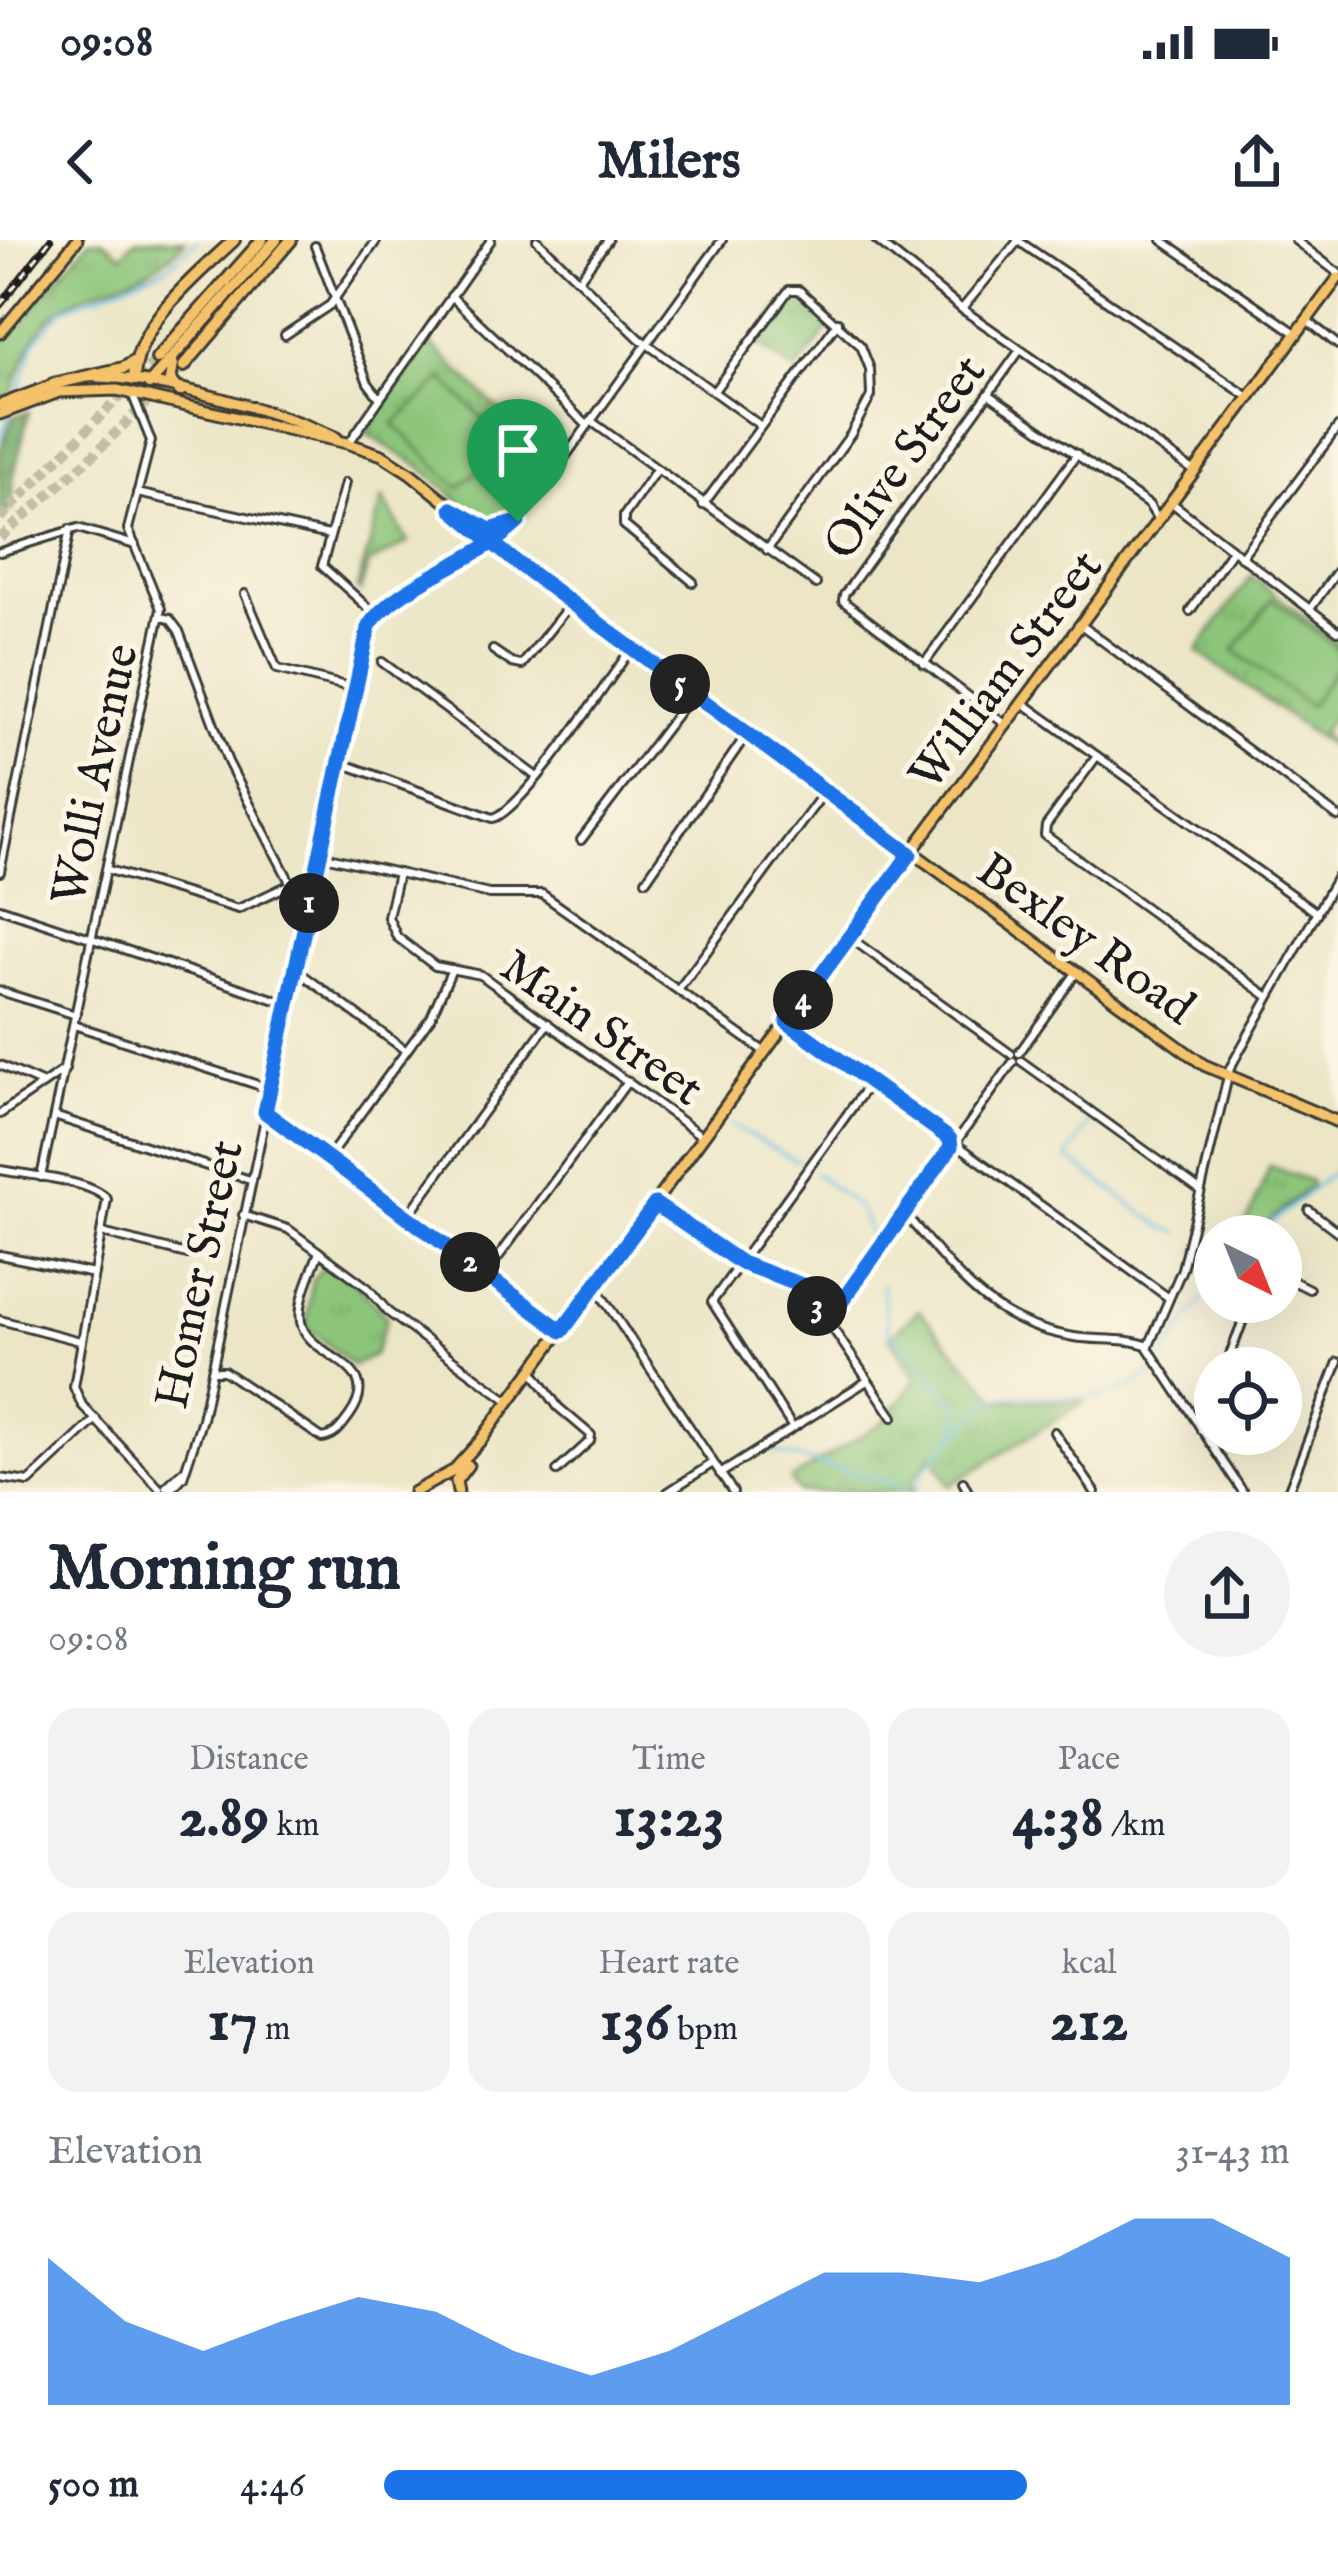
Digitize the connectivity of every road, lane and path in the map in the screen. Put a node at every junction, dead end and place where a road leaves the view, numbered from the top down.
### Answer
1 (77, 240) edge
2 (234, 240) edge
3 (262, 240) edge
4 (276, 240) edge
5 (291, 240) edge
6 (377, 240) edge
7 (491, 240) edge
8 (537, 240) edge
9 (608, 240) edge
10 (722, 240) edge
11 (877, 240) edge
12 (1018, 240) edge
13 (1162, 240) edge
14 (1295, 240) edge
15 (315, 246) dead end
16 (1338, 276) edge
17 (579, 279) junction
18 (451, 296) junction
19 (336, 298) junction
20 (962, 309) junction
21 (1307, 321) junction
22 (838, 322) junction
23 (0, 333) edge
24 (1297, 334) junction
25 (285, 335) dead end
26 (647, 343) junction
27 (1338, 345) edge
28 (184, 347) junction
29 (1020, 350) junction
30 (139, 356) junction
31 (158, 358) tunnel mouth
32 (184, 366) tunnel mouth
33 (53, 384) junction
34 (141, 389) junction
35 (181, 391) junction
36 (713, 391) junction
37 (988, 394) junction
38 (378, 396) junction
39 (1250, 398) junction
40 (24, 399) junction
41 (2, 409) edge
42 (589, 423) junction
43 (761, 426) junction
44 (1338, 428) edge
45 (350, 444) junction
46 (1077, 454) junction
47 (656, 470) junction
48 (1195, 472) junction
49 (345, 483) dead end
50 (137, 493) junction
51 (1172, 502) junction
52 (704, 505) junction
53 (452, 509) junction
54 (1159, 521) junction
55 (518, 522) junction
56 (70, 529) junction
57 (329, 535) junction
58 (493, 544) junction
59 (135, 545) junction
60 (767, 550) junction
61 (1232, 550) junction
62 (0, 553) edge
63 (1241, 557) junction
64 (1338, 570) edge
65 (693, 583) dead end
66 (816, 584) dead end
67 (245, 594) dead end
68 (571, 603) junction
69 (1310, 609) junction
70 (1190, 611) dead end
71 (376, 615) junction
72 (160, 617) junction
73 (1081, 625) junction
74 (1338, 631) edge
75 (632, 648) junction
76 (493, 650) dead end
77 (382, 662) dead end
78 (924, 664) junction
79 (355, 688) junction
80 (693, 693) junction
81 (1023, 703) junction
82 (1007, 725) junction
83 (747, 734) junction
84 (1097, 756) junction
85 (339, 762) junction
86 (537, 777) junction
87 (825, 791) junction
88 (1338, 817) edge
89 (581, 840) dead end
90 (910, 854) junction
91 (319, 855) junction
92 (107, 870) junction
93 (0, 872) edge
94 (398, 874) junction
95 (1338, 875) edge
96 (646, 880) dead end
97 (291, 884) junction
98 (310, 895) junction
99 (0, 908) edge
100 (1317, 913) junction
101 (848, 937) junction
102 (92, 940) junction
103 (295, 969) junction
104 (452, 969) junction
105 (1076, 973) junction
106 (679, 989) junction
107 (0, 991) edge
108 (1269, 997) junction
109 (288, 1004) junction
110 (76, 1015) junction
111 (787, 1022) junction
112 (548, 1024) junction
113 (74, 1025) junction
114 (405, 1050) junction
115 (765, 1052) junction
116 (1016, 1058) junction
117 (0, 1065) edge
118 (64, 1069) junction
119 (1226, 1077) junction
120 (628, 1082) junction
121 (41, 1083) junction
122 (869, 1084) junction
123 (270, 1089) junction
124 (265, 1112) junction
125 (0, 1114) edge
126 (54, 1115) junction
127 (1338, 1122) edge
128 (703, 1137) junction
129 (955, 1143) junction
130 (328, 1158) junction
131 (0, 1170) edge
132 (40, 1178) junction
133 (250, 1180) junction
134 (1199, 1190) junction
135 (655, 1204) junction
136 (1309, 1210) dead end
137 (904, 1213) junction
138 (243, 1215) junction
139 (407, 1217) junction
140 (1338, 1232) edge
141 (102, 1233) junction
142 (319, 1252) junction
143 (187, 1254) dead end
144 (0, 1255) edge
145 (741, 1263) junction
146 (94, 1274) junction
147 (486, 1274) junction
148 (1302, 1285) edge
149 (595, 1286) junction
150 (1310, 1289) dead end
151 (1169, 1298) junction
152 (0, 1320) edge
153 (828, 1321) junction
154 (562, 1331) junction
155 (80, 1341) junction
156 (1149, 1346) junction
157 (1338, 1362) edge
158 (532, 1370) junction
159 (212, 1371) junction
160 (867, 1381) junction
161 (509, 1401) junction
162 (893, 1417) dead end
163 (96, 1419) junction
164 (1194, 1420) edge
165 (793, 1428) junction
166 (1054, 1432) dead end
167 (481, 1439) junction
168 (1218, 1455) edge
169 (712, 1463) junction
170 (557, 1472) dead end
171 (721, 1474) junction
172 (446, 1476) junction
173 (0, 1478) edge
174 (964, 1483) dead end
175 (165, 1490) edge
176 (414, 1492) edge
177 (457, 1492) edge
178 (668, 1492) edge
179 (733, 1492) edge
180 (968, 1492) edge
181 (1095, 1492) edge
182 (1244, 1492) edge
183 (1288, 1492) edge

1 - 23 main road
2 - 30 highway
3 - 31 highway
4 - 28 highway
5 - 32 highway
6 - 19 street
7 - 18 street
8 - 17 street
9 - 17 street
10 - 26 street
11 - 20 street
12 - 20 street
12 - 39 street
13 - 24 street
14 - 16 street
15 - 19 street
16 - 21 main road, William Street
17 - 26 street
18 - 38 street
18 - 42 street
19 - 25 street
19 - 38 street
20 - 29 street
21 - 24 main road, William Street
21 - 27 street
22 - 36 street
22 - 43 street
22 - 60 street
24 - 39 main road, William Street
26 - 36 street
26 - 42 street
28 - 34 highway
28 - 35 highway
29 - 37 street, Olive Street
29 - 48 street
30 - 33 highway
30 - 34 highway
33 - 34 main road, Bexley Road
33 - 40 main road, Bexley Road
34 - 35 main road, Bexley Road
34 - 40 main road, Bexley Road
34 - 45 main road, Bexley Road
34 - 50 street, Wolli Avenue
35 - 45 main road, Bexley Road
36 - 43 street
37 - 46 street
37 - 78 street, Olive Street
38 - 45 street
39 - 48 main road, William Street
40 - 41 main road, Bexley Road
42 - 47 street
42 - 55 street
43 - 52 street
44 - 63 street
45 - 53 main road, Bexley Road
46 - 54 street
46 - 78 street
47 - 52 street
47 - 65 street
48 - 51 main road, William Street
49 - 57 street
50 - 57 street
50 - 59 street, Wolli Avenue
51 - 54 main road, William Street
51 - 61 street
52 - 60 street
53 - 55 main road
53 - 58 main road, Bexley Road
54 - 73 main road, William Street
55 - 58 street
56 - 59 street
56 - 62 street
56 - 93 street
57 - 71 street
58 - 68 main road, Bexley Road
58 - 71 street
59 - 72 street, Wolli Avenue
60 - 66 street
61 - 63 street
61 - 70 street
63 - 69 street
64 - 69 street
67 - 79 street
68 - 75 main road, Bexley Road
68 - 76 street
69 - 74 street
71 - 79 street, Homer Street
72 - 92 street, Wolli Avenue
72 - 97 street
73 - 81 main road, William Street
73 - 88 street
75 - 80 main road, Bexley Road
75 - 86 street
77 - 86 street
78 - 82 street
79 - 85 street, Homer Street
80 - 83 main road, Bexley Road
80 - 89 street
81 - 82 main road, William Street
81 - 84 street
82 - 90 main road, William Street
83 - 87 main road, Bexley Road
83 - 96 street
84 - 100 street
84 - 108 street
85 - 86 street
85 - 91 street, Homer Street
87 - 90 main road, Bexley Road
87 - 106 street
90 - 101 main road, William Street
90 - 105 main road, Bexley Road
91 - 94 street
91 - 98 street, Homer Street
92 - 97 street
92 - 102 street, Wolli Avenue
94 - 104 street, Main Street
94 - 106 street
95 - 100 street
97 - 98 street
98 - 103 street, Homer Street
99 - 102 street
100 - 108 street
101 - 111 main road, William Street
101 - 116 street
102 - 109 street
102 - 110 street, Wolli Avenue
103 - 109 street, Homer Street
103 - 114 street
104 - 112 street, Main Street
104 - 114 street
105 - 116 street
105 - 119 main road, Bexley Road
106 - 115 street
107 - 110 street
108 - 119 street
109 - 123 street, Homer Street
110 - 113 street, Wolli Avenue
111 - 115 main road, William Street
111 - 122 street
112 - 120 street, Main Street
112 - 139 street
113 - 118 street, Wolli Avenue
113 - 123 street
114 - 130 street
115 - 128 main road, William Street
116 - 129 street
116 - 134 street
117 - 121 street
118 - 121 street
118 - 126 street, Wolli Avenue
119 - 127 main road, Bexley Road
119 - 134 street
120 - 128 street, Main Street
120 - 147 street
121 - 125 street
122 - 129 street
122 - 145 street
123 - 124 street, Homer Street
124 - 130 street
124 - 133 street, Homer Street
126 - 132 street, Wolli Avenue
126 - 133 street
128 - 135 main road, William Street
129 - 137 street
129 - 151 street
130 - 139 street
131 - 132 street
132 - 141 street
133 - 138 street, Homer Street
134 - 151 street
135 - 145 street
135 - 149 main road, William Street
136 - 140 street
137 - 153 street
137 - 156 street
138 - 142 street
138 - 159 street, Homer Street
139 - 147 street
141 - 143 street
141 - 146 street
142 - 159 street
142 - 161 street
144 - 146 street
145 - 153 street
145 - 165 street
146 - 155 street
147 - 154 street
148 - 150 street
149 - 154 main road, William Street
149 - 169 street
151 - 156 street
152 - 155 street
153 - 160 street
154 - 158 main road, William Street
155 - 163 street
156 - 164 street
157 - 183 street
158 - 161 main road, William Street
158 - 170 street
159 - 175 street, Homer Street
160 - 162 street
160 - 165 street
161 - 167 main road, William Street
163 - 173 street
163 - 175 street
165 - 171 street
166 - 181 street
167 - 172 main road, William Street
167 - 177 main road
168 - 182 street
169 - 171 street
169 - 178 street
171 - 179 street
172 - 176 main road, William Street
172 - 177 street
174 - 180 street

